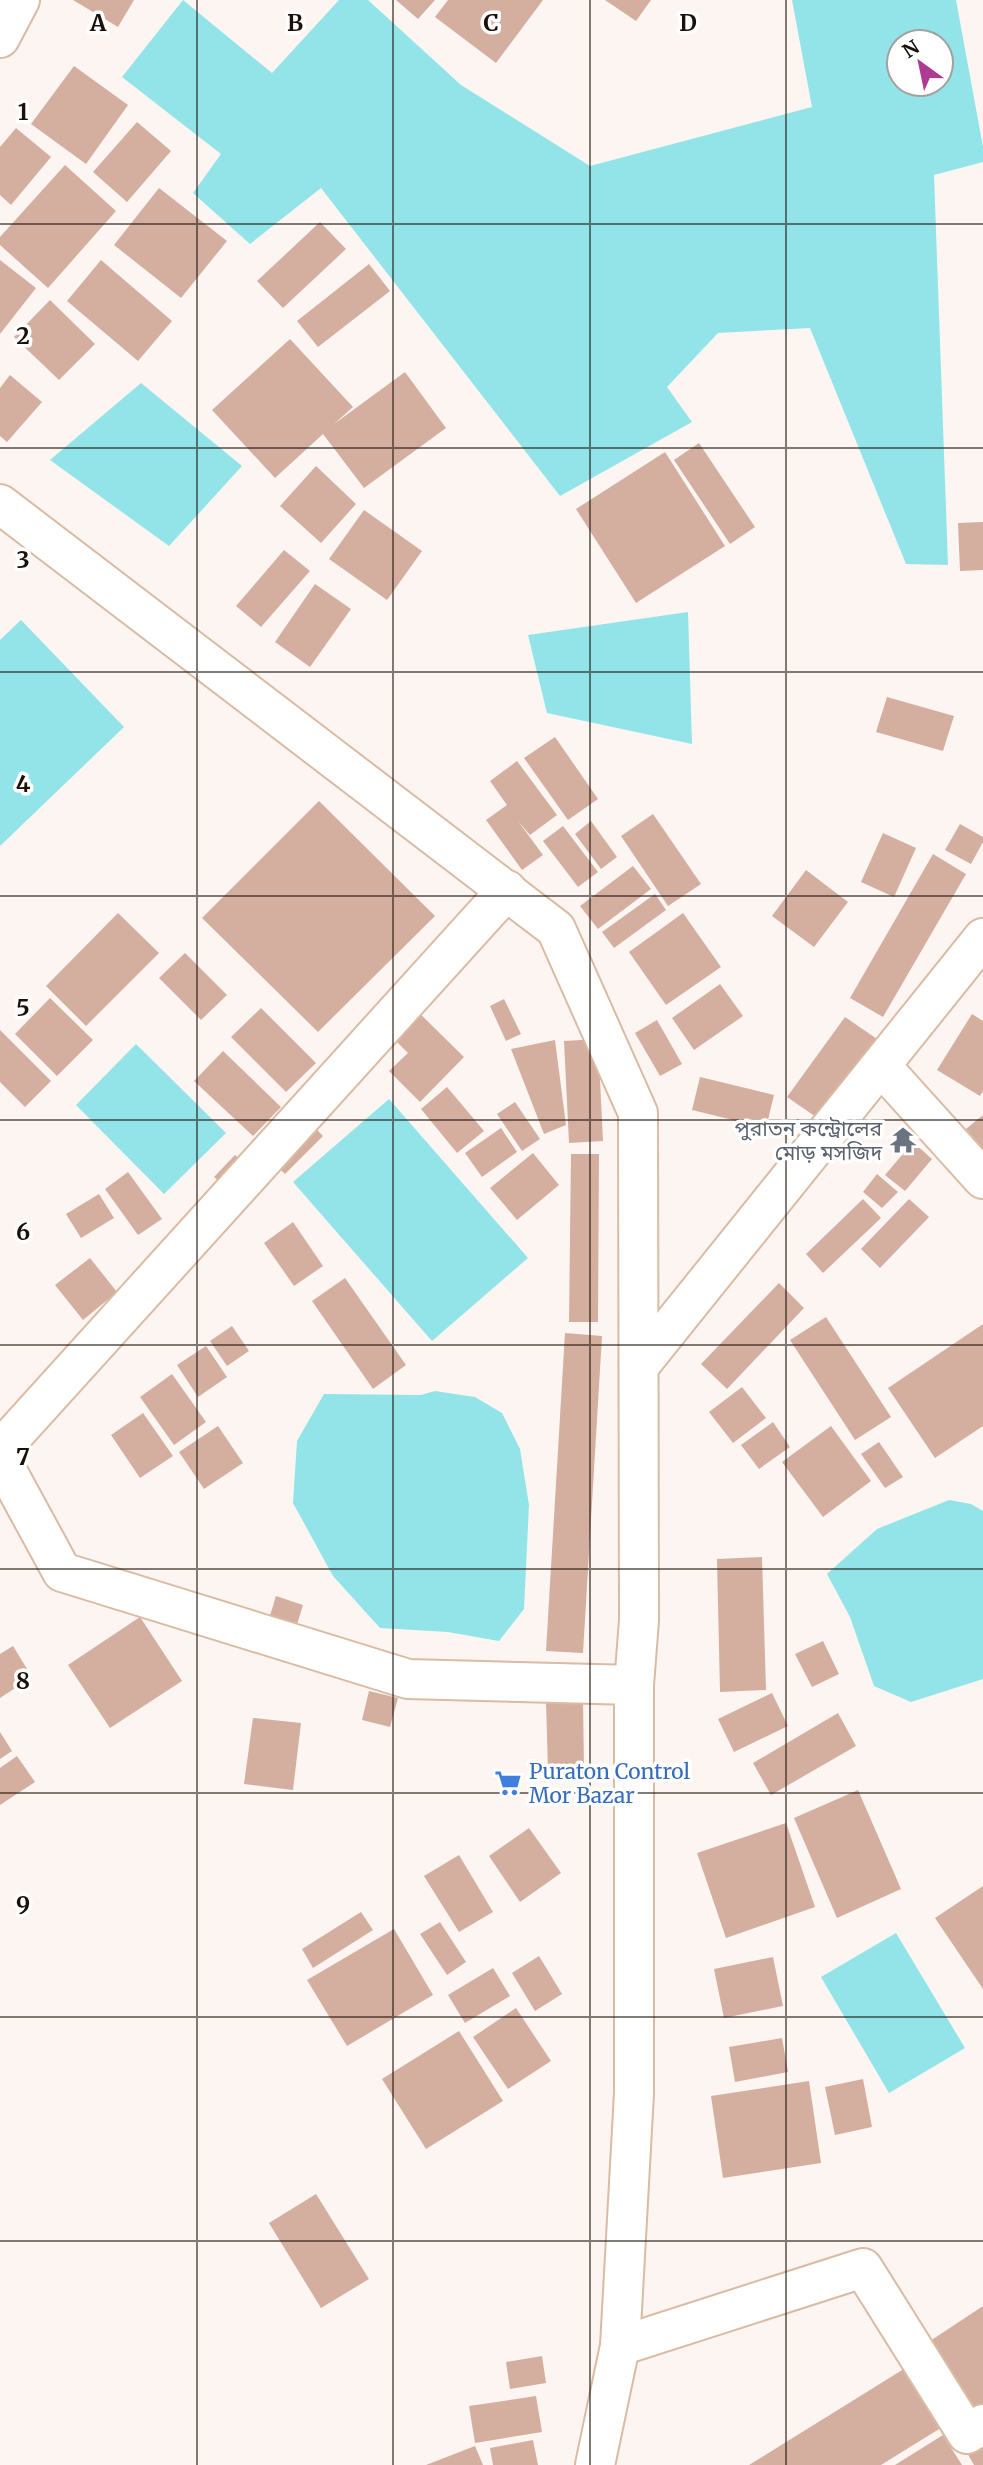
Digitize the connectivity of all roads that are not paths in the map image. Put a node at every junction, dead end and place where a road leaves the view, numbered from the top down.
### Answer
1 (20, 0) edge
2 (0, 38) edge
3 (0, 504) edge
4 (506, 890) junction
5 (983, 938) edge
6 (881, 1066) junction
7 (983, 1179) edge
8 (640, 1365) junction
9 (0, 1450) edge
10 (0, 1458) edge
11 (634, 1685) junction
12 (620, 2346) junction
13 (983, 2424) edge
14 (595, 2465) edge

1 - 2 street
3 - 4 street
4 - 8 street
4 - 9 street
5 - 6 street
6 - 7 street
6 - 8 street
8 - 11 street
10 - 11 street
11 - 12 street
12 - 13 street
12 - 14 street

